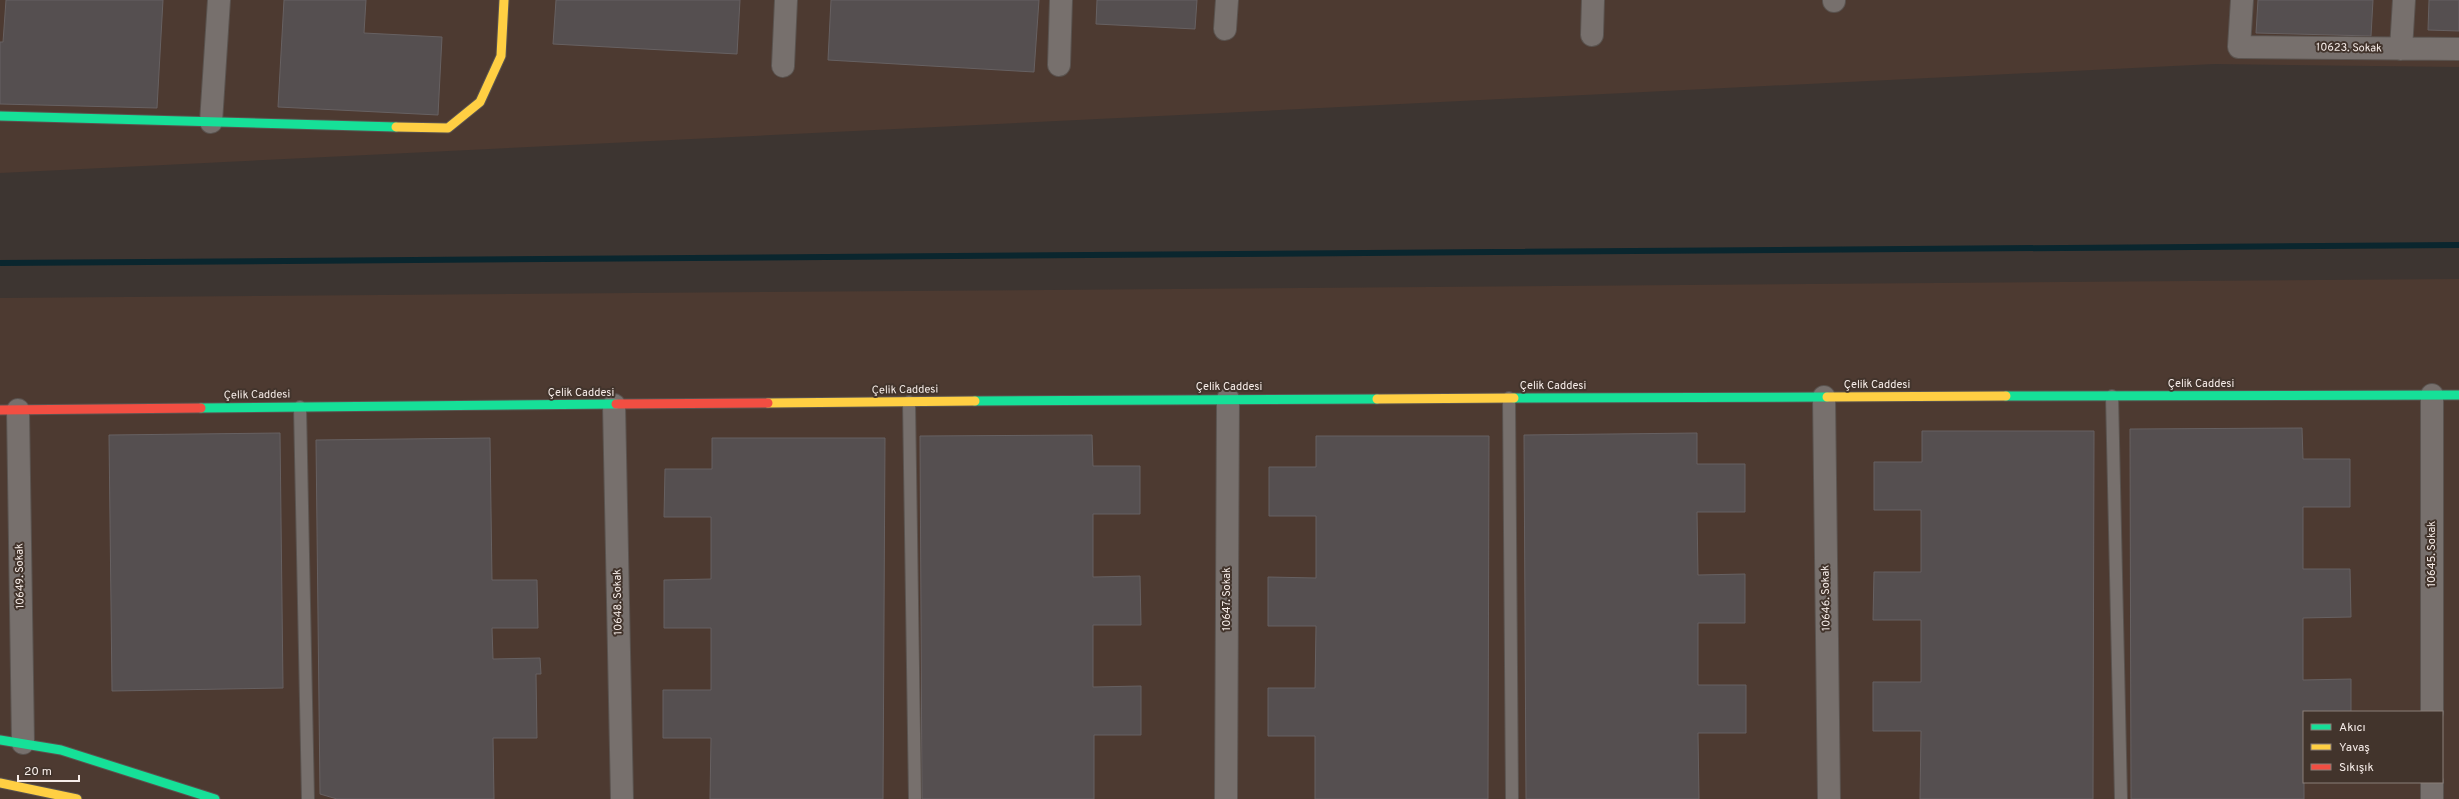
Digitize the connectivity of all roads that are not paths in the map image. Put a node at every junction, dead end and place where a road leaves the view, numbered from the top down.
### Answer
1 (219, 0) edge
2 (504, 0) edge
3 (786, 0) edge
4 (1061, 0) edge
5 (1227, 0) edge
6 (1593, 0) edge
7 (2242, 0) edge
8 (2404, 0) edge
9 (1225, 28) dead end
10 (1592, 34) dead end
11 (2401, 49) junction
12 (2459, 50) edge
13 (1058, 65) dead end
14 (783, 66) dead end
15 (0, 116) edge
16 (211, 122) junction
17 (2432, 395) junction
18 (2459, 395) edge
19 (2112, 396) junction
20 (1824, 397) junction
21 (1509, 398) junction
22 (1228, 399) junction
23 (909, 402) junction
24 (614, 404) junction
25 (300, 407) junction
26 (9, 410) edge
27 (2432, 711) edge
28 (0, 740) edge
29 (23, 743) junction
30 (0, 783) edge
31 (2432, 783) edge
32 (77, 799) edge
33 (215, 799) edge
34 (308, 799) edge
35 (622, 799) edge
36 (916, 799) edge
37 (1226, 799) edge
38 (1512, 799) edge
39 (1829, 799) edge
40 (2121, 799) edge
41 (2432, 799) edge

1 - 16 street
2 - 16 street
3 - 14 street
4 - 13 street
5 - 9 street
6 - 10 street
7 - 11 street, 10623. Sokak
8 - 11 street
11 - 12 street, 10623. Sokak
15 - 16 street
17 - 18 street, Çelik Caddesi
17 - 19 street, Çelik Caddesi
17 - 27 street, 10645. Sokak
19 - 20 street, Çelik Caddesi
19 - 40 lane
20 - 21 street, Çelik Caddesi
20 - 39 street, 10646. Sokak
21 - 22 street, Çelik Caddesi
21 - 38 lane
22 - 23 street, Çelik Caddesi
22 - 37 street, 10647. Sokak
23 - 24 street, Çelik Caddesi
23 - 36 lane
24 - 25 street, Çelik Caddesi
24 - 35 street, 10648. Sokak
25 - 26 street, Çelik Caddesi
25 - 34 lane
26 - 29 street, 10649. Sokak
28 - 29 street
29 - 33 street
30 - 32 street
31 - 41 street

